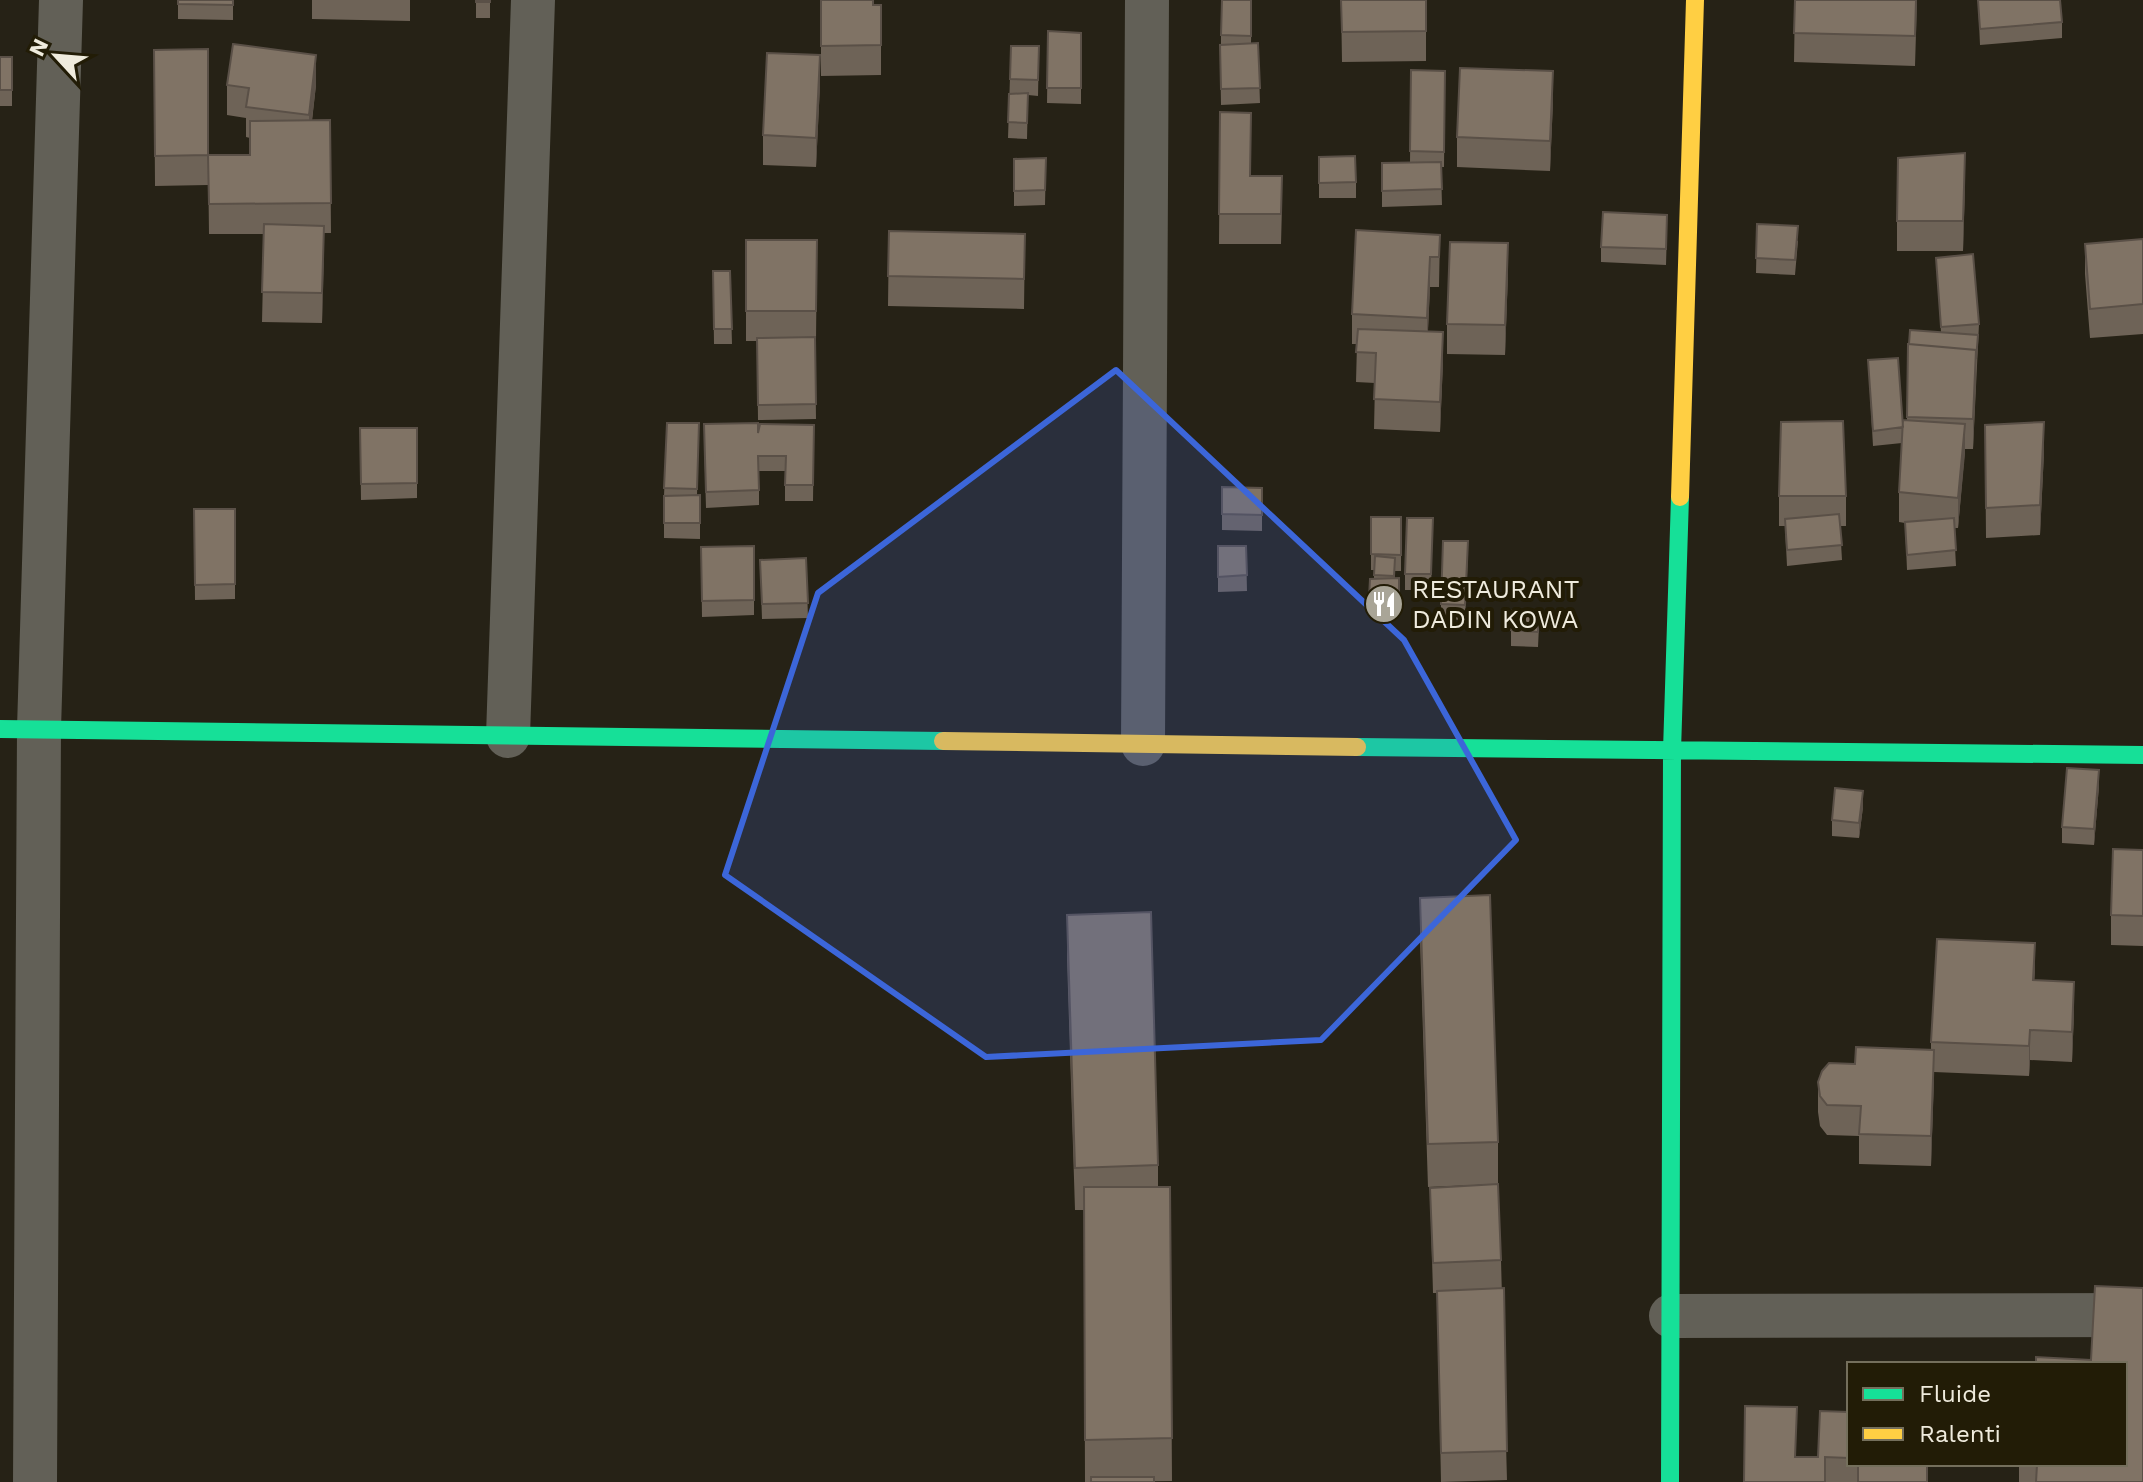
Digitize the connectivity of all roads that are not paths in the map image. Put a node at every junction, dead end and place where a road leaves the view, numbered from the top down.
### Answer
1 (61, 0) edge
2 (533, 0) edge
3 (1147, 0) edge
4 (1695, 0) edge
5 (20, 729) edge
6 (508, 736) junction
7 (1143, 744) junction
8 (1672, 751) junction
9 (2143, 755) edge
10 (2143, 1315) edge
11 (1671, 1316) junction
12 (35, 1482) edge
13 (1670, 1482) edge

1 - 5 street
2 - 6 street
3 - 7 street
4 - 8 street
5 - 6 street
5 - 12 street
6 - 7 street
7 - 8 street
8 - 9 street
8 - 11 street
10 - 11 street
11 - 13 street

